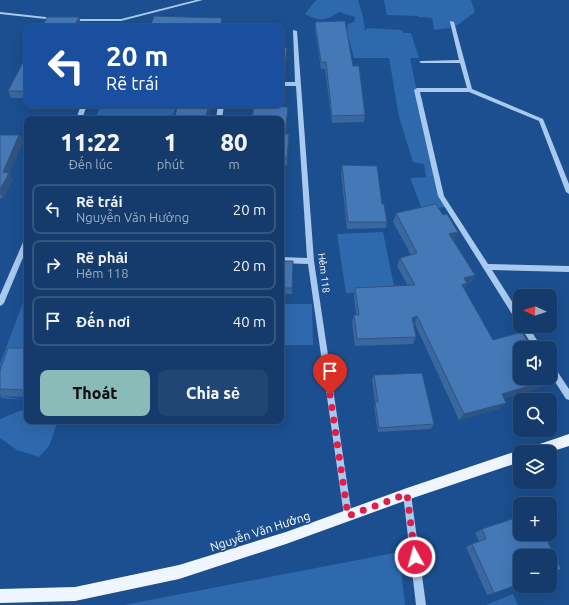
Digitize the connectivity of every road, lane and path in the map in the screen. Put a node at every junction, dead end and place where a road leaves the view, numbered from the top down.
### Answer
1 (201, 0) edge
2 (183, 2) edge
3 (0, 13) edge
4 (121, 20) junction
5 (452, 22) dead end
6 (119, 24) edge
7 (295, 31) dead end
8 (462, 61) junction
9 (421, 62) dead end
10 (284, 84) edge
11 (298, 84) junction
12 (470, 90) junction
13 (569, 192) edge
14 (24, 247) edge
15 (284, 260) edge
16 (312, 260) junction
17 (486, 267) junction
18 (569, 269) edge
19 (0, 303) edge
20 (513, 309) edge
21 (557, 378) edge
22 (569, 396) edge
23 (569, 440) edge
24 (554, 445) edge
25 (513, 458) edge
26 (407, 494) junction
27 (348, 516) junction
28 (0, 596) edge
29 (421, 605) edge

1 - 2 street
2 - 4 street
3 - 4 street
4 - 6 street
5 - 8 street
7 - 11 street, Hẻm 118
8 - 9 street
8 - 12 street
10 - 11 street
11 - 16 street, Hẻm 118
12 - 13 street
12 - 17 street
14 - 19 street
15 - 16 street
16 - 27 street, Hẻm 118
17 - 18 street
17 - 20 street
21 - 22 street
23 - 24 main road
25 - 26 main road, Nguyễn Văn Hưởng
26 - 27 main road, Nguyễn Văn Hưởng
26 - 29 street
27 - 28 main road, Nguyễn Văn Hưởng

